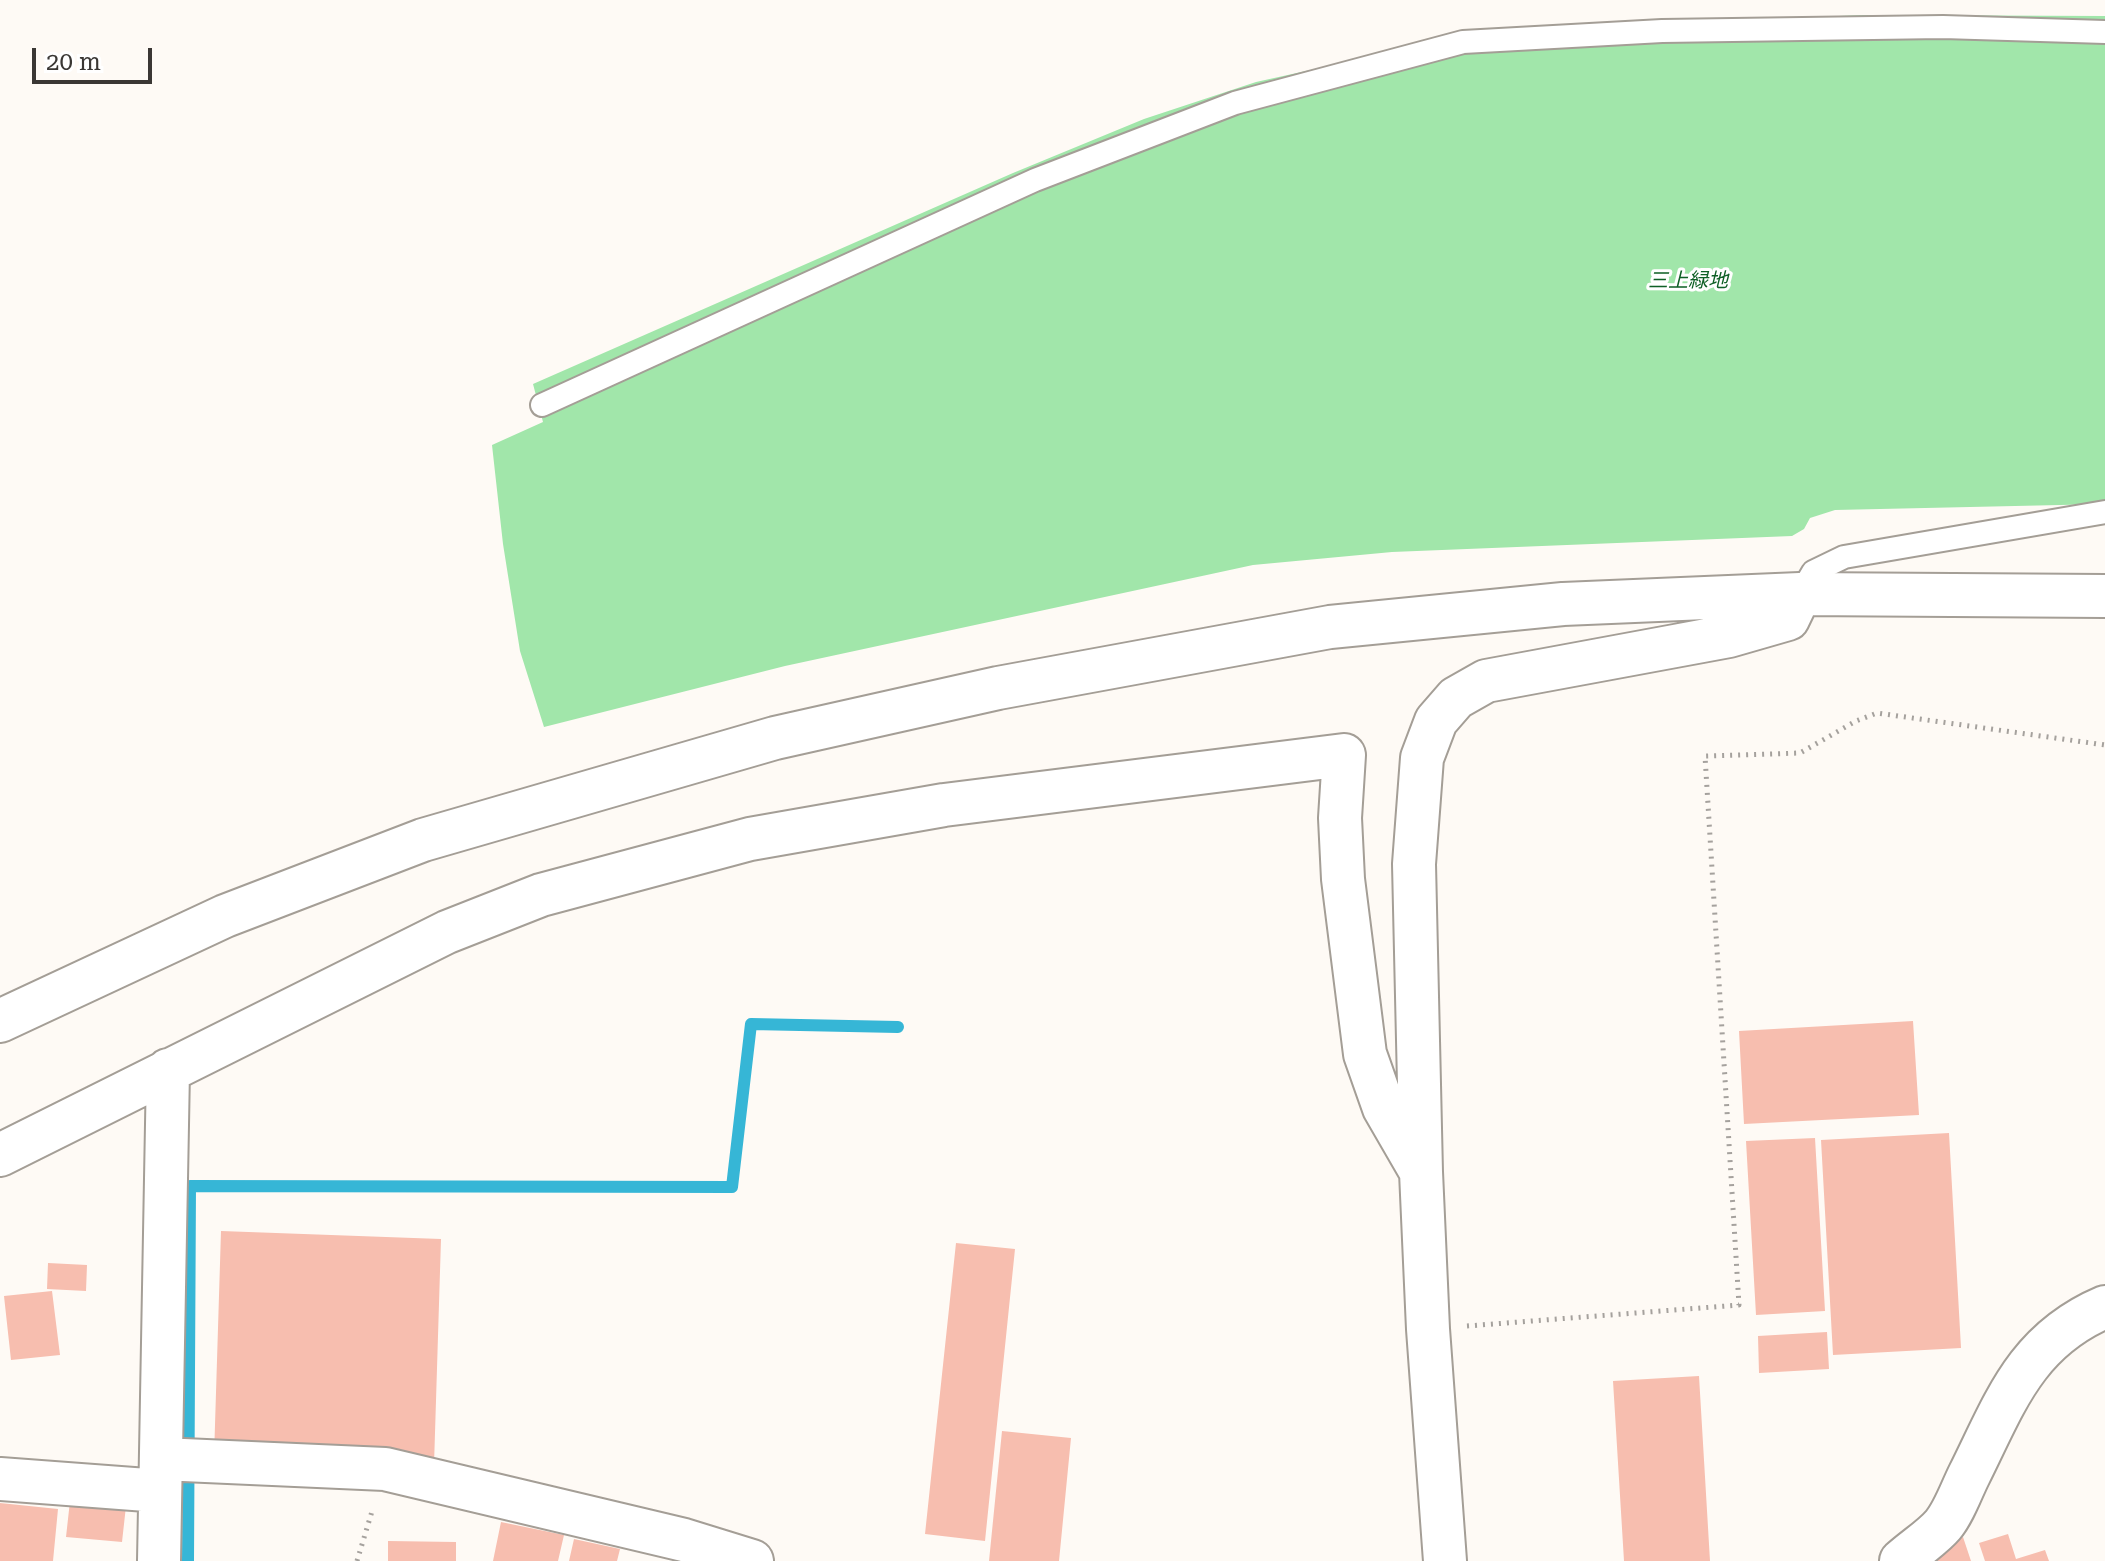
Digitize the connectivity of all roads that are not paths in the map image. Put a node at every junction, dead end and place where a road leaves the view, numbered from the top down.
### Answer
1 (2105, 32) edge
2 (542, 405) dead end
3 (2105, 512) edge
4 (1800, 594) junction
5 (2105, 596) edge
6 (0, 1021) edge
7 (168, 1070) junction
8 (0, 1155) edge
9 (1421, 1172) junction
10 (2105, 1307) edge
11 (160, 1475) junction
12 (0, 1479) edge
13 (682, 1551) edge
14 (159, 1561) edge
15 (752, 1561) edge
16 (1445, 1561) edge
17 (1901, 1561) edge

1 - 2 lane
3 - 4 lane
4 - 5 street
4 - 6 street
4 - 9 street
7 - 8 street
7 - 9 street
7 - 11 street
9 - 16 street
10 - 17 street
11 - 12 street
11 - 13 street
11 - 14 street
13 - 15 street

